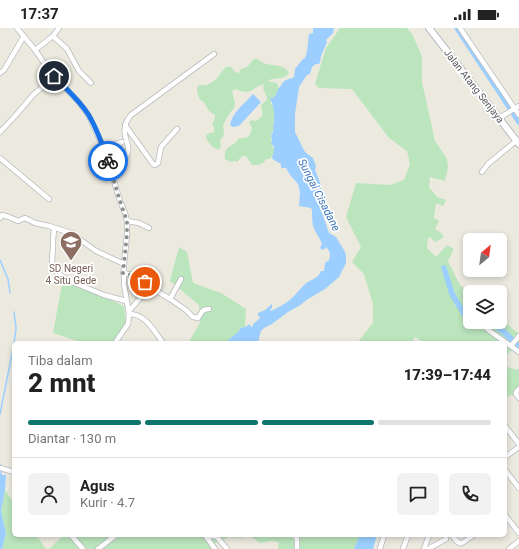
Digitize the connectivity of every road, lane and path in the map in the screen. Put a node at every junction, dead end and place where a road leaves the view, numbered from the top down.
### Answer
1 (17, 28) edge
2 (59, 28) edge
3 (429, 28) edge
4 (463, 29) edge
5 (24, 36) junction
6 (53, 36) junction
7 (35, 50) junction
8 (214, 54) dead end
9 (0, 73) edge
10 (53, 74) junction
11 (91, 84) dead end
12 (516, 108) edge
13 (519, 114) edge
14 (499, 118) junction
15 (125, 125) junction
16 (177, 129) dead end
17 (0, 132) edge
18 (122, 142) dead end
19 (138, 142) junction
20 (517, 142) edge
21 (129, 149) junction
22 (106, 153) junction
23 (0, 158) edge
24 (110, 169) junction
25 (482, 172) dead end
26 (49, 199) dead end
27 (0, 218) edge
28 (127, 221) junction
29 (54, 228) junction
30 (148, 228) dead end
31 (124, 264) junction
32 (123, 273) junction
33 (181, 279) dead end
34 (150, 287) junction
35 (170, 299) junction
36 (126, 301) junction
37 (209, 309) dead end
38 (129, 313) junction
39 (491, 329) edge
40 (519, 336) edge
41 (116, 341) edge
42 (162, 341) edge
43 (505, 341) edge
44 (507, 343) edge
45 (511, 346) junction
46 (519, 352) edge
47 (519, 389) edge
48 (519, 398) edge
49 (507, 429) edge
50 (519, 445) edge
51 (507, 455) edge
52 (0, 468) edge
53 (12, 471) edge
54 (507, 473) edge
55 (519, 488) edge
56 (507, 518) edge
57 (519, 533) edge
58 (73, 537) edge
59 (113, 537) edge
60 (207, 537) edge
61 (217, 537) edge
62 (296, 537) edge
63 (383, 537) edge
64 (407, 537) edge
65 (428, 537) edge
66 (453, 537) edge
67 (471, 537) edge
68 (446, 539) dead end
69 (519, 541) edge
70 (83, 549) edge
71 (98, 549) edge
72 (215, 549) edge
73 (227, 549) edge
74 (297, 549) edge
75 (380, 549) edge
76 (403, 549) edge
77 (424, 549) edge
78 (428, 549) edge
79 (509, 549) edge

1 - 5 street
2 - 6 street
3 - 14 main road, Jalan Atang Senjaya
4 - 12 street
5 - 7 street
5 - 9 street
6 - 7 street
6 - 11 street
7 - 10 street
8 - 15 street
10 - 17 street
10 - 22 street
12 - 13 street
12 - 14 street
14 - 20 main road, Jalan Atang Senjaya
15 - 19 street
15 - 21 street
16 - 19 street
18 - 22 street
19 - 21 street
20 - 25 street
21 - 24 street
22 - 24 street
23 - 26 street
24 - 28 street
27 - 29 street
28 - 30 street
28 - 31 street
29 - 31 street
29 - 36 street
31 - 32 street
32 - 34 street
32 - 36 street
33 - 35 street
34 - 35 street
34 - 38 street
35 - 37 street
36 - 38 street
38 - 41 street
38 - 42 street
39 - 43 street
40 - 45 street
44 - 45 street
45 - 46 street
47 - 48 street
49 - 50 street
50 - 51 street
52 - 53 street
54 - 55 street
56 - 57 street
58 - 70 street
59 - 71 street
60 - 72 street
61 - 73 street
62 - 74 street
63 - 75 street
64 - 76 street
65 - 77 street
66 - 67 street
68 - 78 street
69 - 79 street

